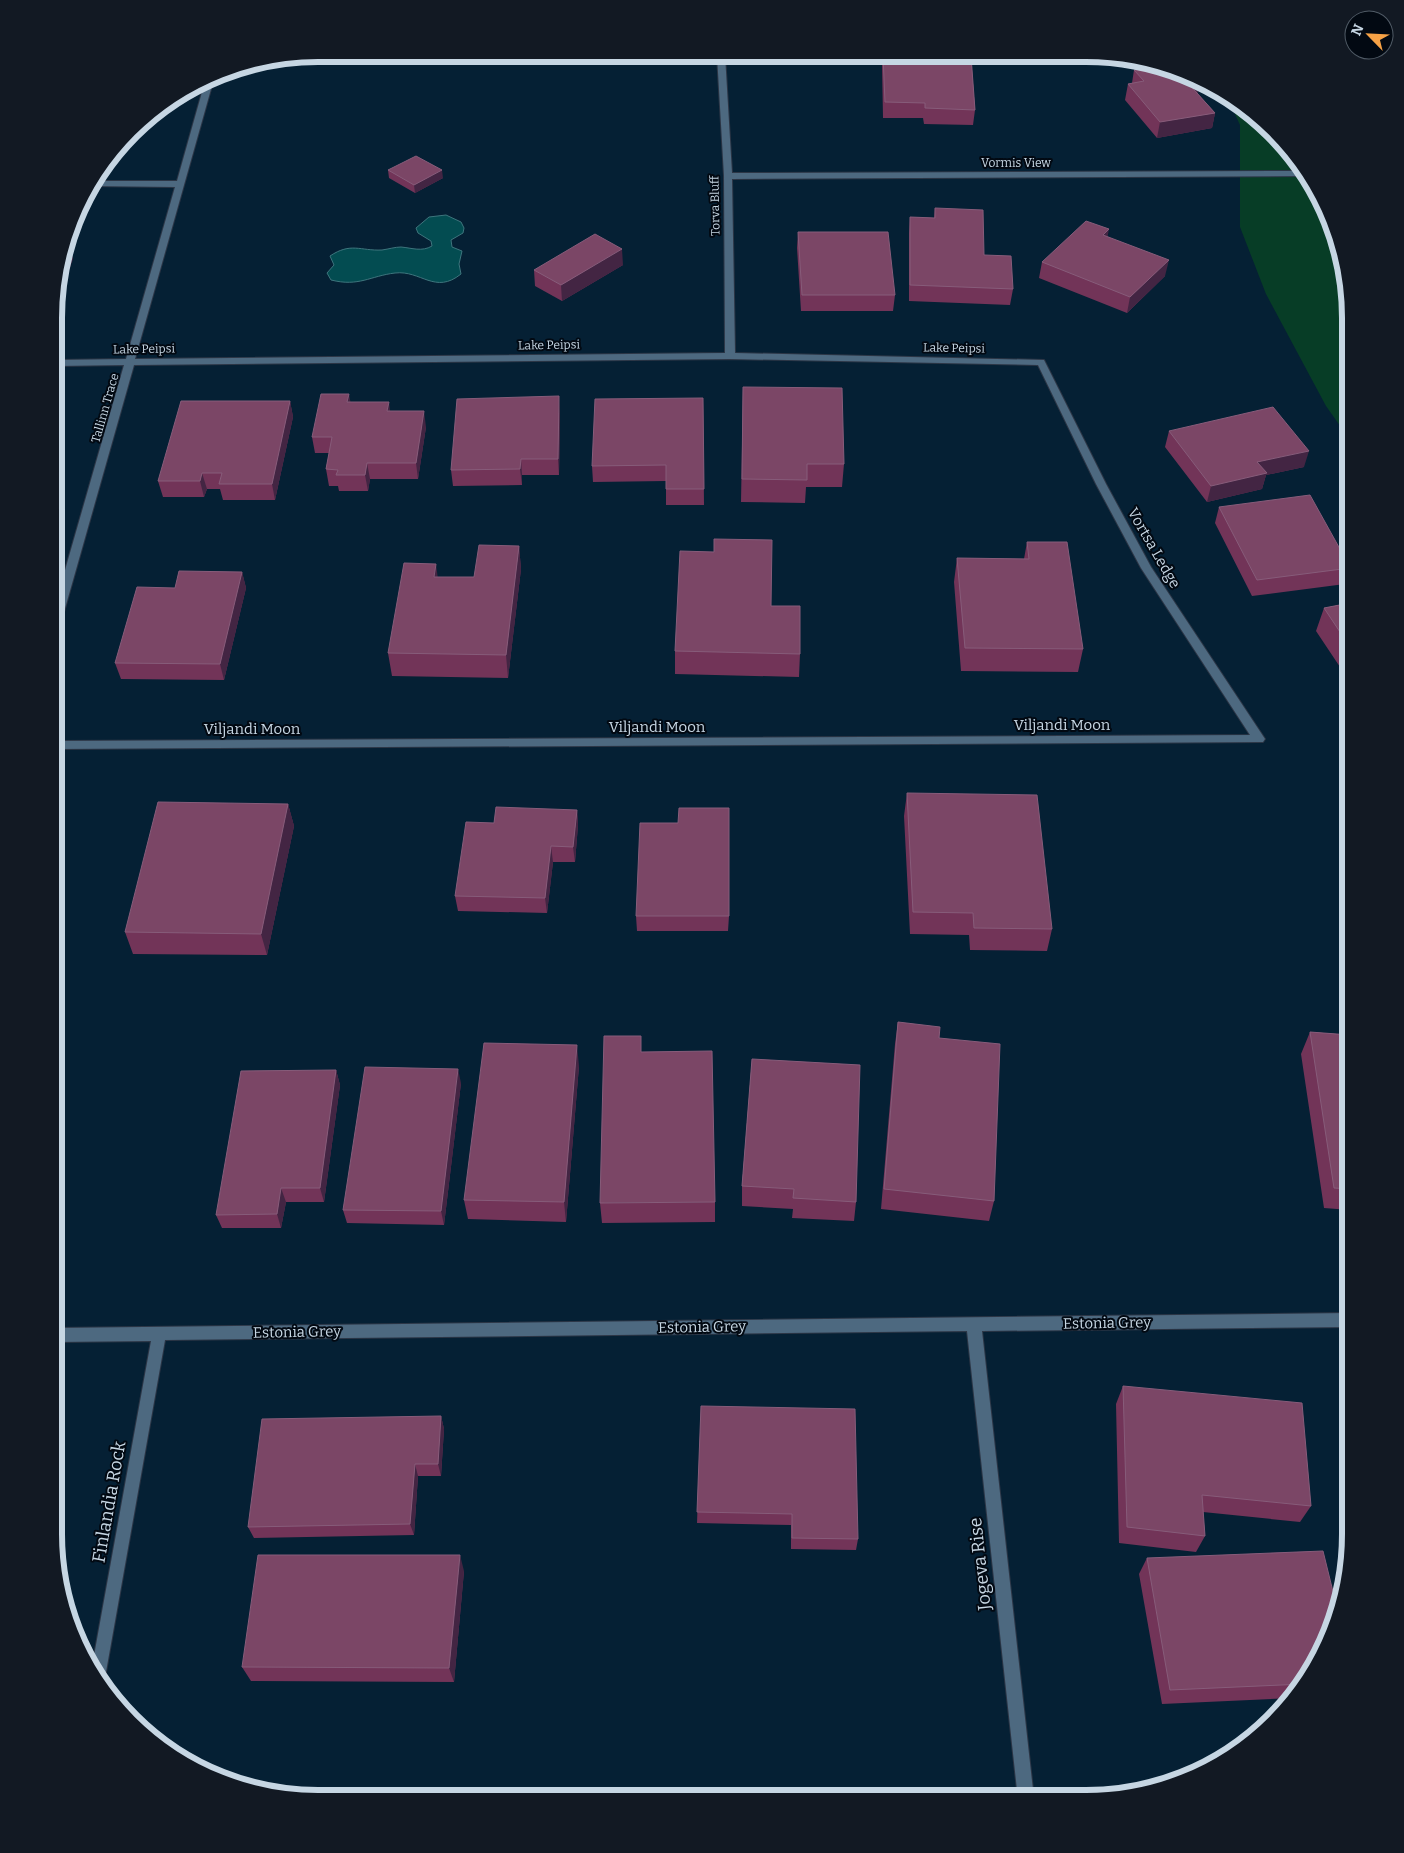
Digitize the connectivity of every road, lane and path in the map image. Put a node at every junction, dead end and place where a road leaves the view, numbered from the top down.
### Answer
1 (721, 62) edge
2 (207, 88) edge
3 (1297, 174) edge
4 (728, 176) junction
5 (101, 184) edge
6 (182, 184) junction
7 (730, 356) junction
8 (131, 362) junction
9 (1041, 362) joint
10 (62, 363) edge
11 (62, 602) edge
12 (1259, 739) joint
13 (62, 745) edge
14 (1342, 1320) edge
15 (974, 1324) junction
16 (159, 1334) junction
17 (62, 1335) edge
18 (100, 1667) edge
19 (1025, 1790) edge

1 - 4 street, Torva Bluff
2 - 6 street, Tallinn Trace
3 - 4 street, Vormis View
4 - 7 street, Torva Bluff
5 - 6 street
6 - 8 street, Tallinn Trace
7 - 8 street, Lake Peipsi
7 - 9 street, Lake Peipsi
8 - 10 street, Lake Peipsi
8 - 11 street, Tallinn Trace
9 - 12 street, Vortsa Ledge
12 - 13 street, Viljandi Moon
14 - 15 street, Estonia Grey
15 - 16 street, Estonia Grey
15 - 19 street, Jogeva Rise
16 - 17 street, Estonia Grey
16 - 18 street, Finlandia Rock

